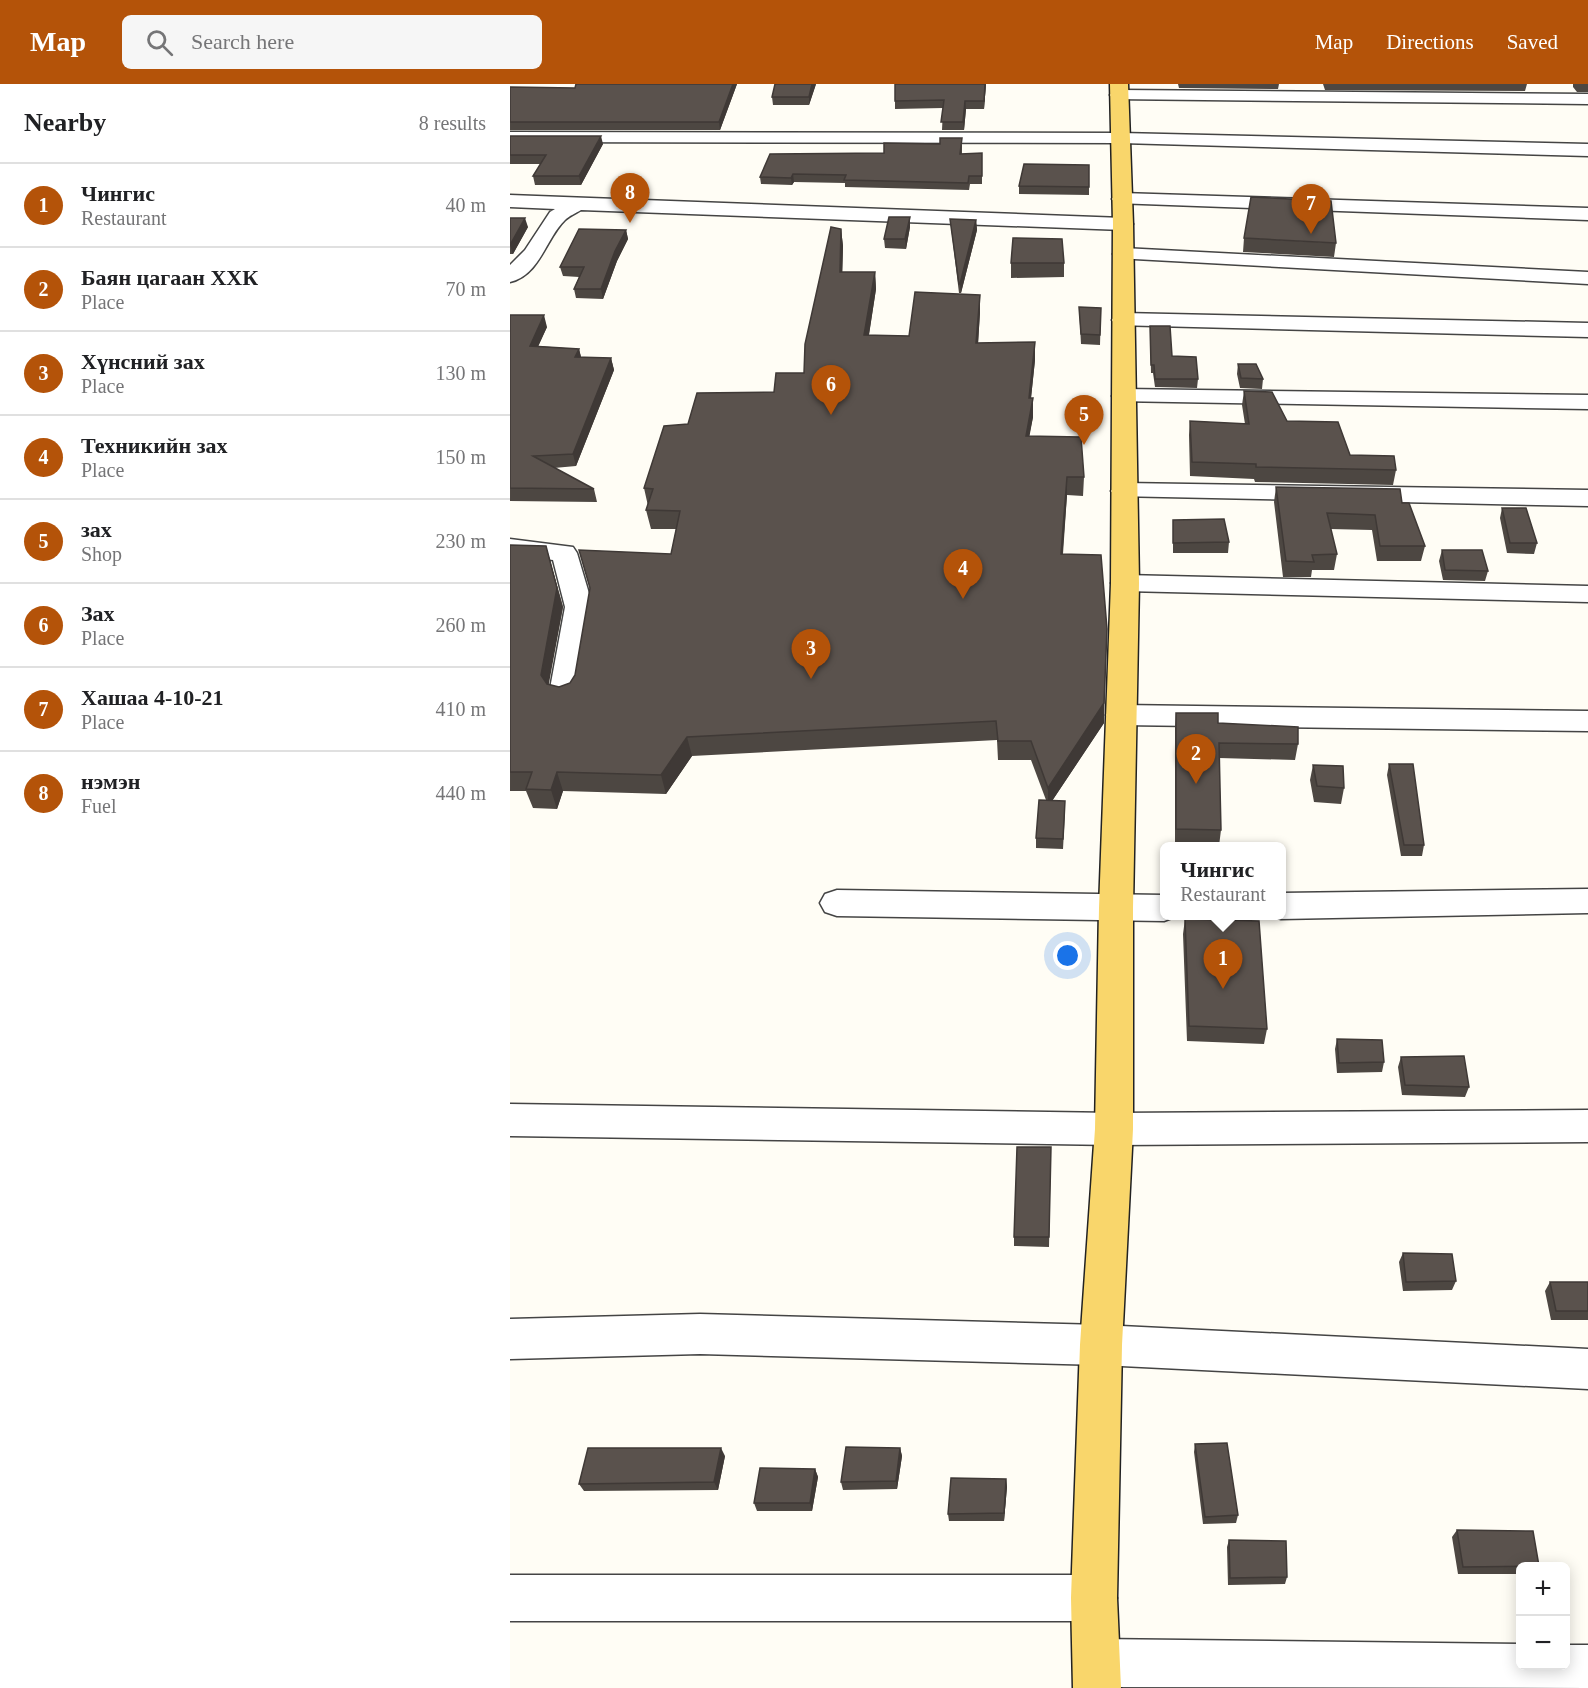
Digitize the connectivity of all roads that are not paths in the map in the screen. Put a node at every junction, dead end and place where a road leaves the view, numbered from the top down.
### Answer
1 (1119, 89) edge
2 (1588, 99) edge
3 (510, 137) edge
4 (1120, 138) junction
5 (1588, 150) edge
6 (510, 201) edge
7 (576, 204) junction
8 (1588, 214) edge
9 (1123, 226) junction
10 (515, 267) edge
11 (1588, 278) edge
12 (1124, 320) junction
13 (1588, 330) edge
14 (1124, 396) junction
15 (1588, 402) edge
16 (1124, 491) junction
17 (1588, 498) edge
18 (510, 547) edge
19 (1125, 583) junction
20 (1588, 594) edge
21 (564, 694) edge
22 (1121, 715) junction
23 (1588, 722) edge
24 (1588, 901) edge
25 (837, 903) dead end
26 (1286, 906) edge
27 (1116, 908) junction
28 (1160, 908) edge
29 (510, 1120) edge
30 (1588, 1126) edge
31 (1114, 1129) junction
32 (510, 1339) edge
33 (1101, 1345) junction
34 (1588, 1369) edge
35 (510, 1598) edge
36 (1094, 1598) junction
37 (1588, 1669) edge
38 (1097, 1675) edge

1 - 2 street
1 - 4 main road
3 - 4 street
4 - 5 street
4 - 9 main road
6 - 7 street
7 - 9 street
7 - 10 street
8 - 9 street
9 - 11 street
9 - 12 main road
12 - 13 street
12 - 14 main road
14 - 15 street
14 - 16 main road
16 - 17 street
16 - 19 main road
18 - 21 street
19 - 20 street
19 - 22 main road
22 - 23 street
22 - 27 main road
24 - 26 street
25 - 27 street
27 - 28 street
27 - 31 main road
29 - 31 street
30 - 31 street
31 - 33 main road
32 - 33 street
33 - 34 street
33 - 36 main road
35 - 36 street
36 - 38 main road
37 - 38 street

